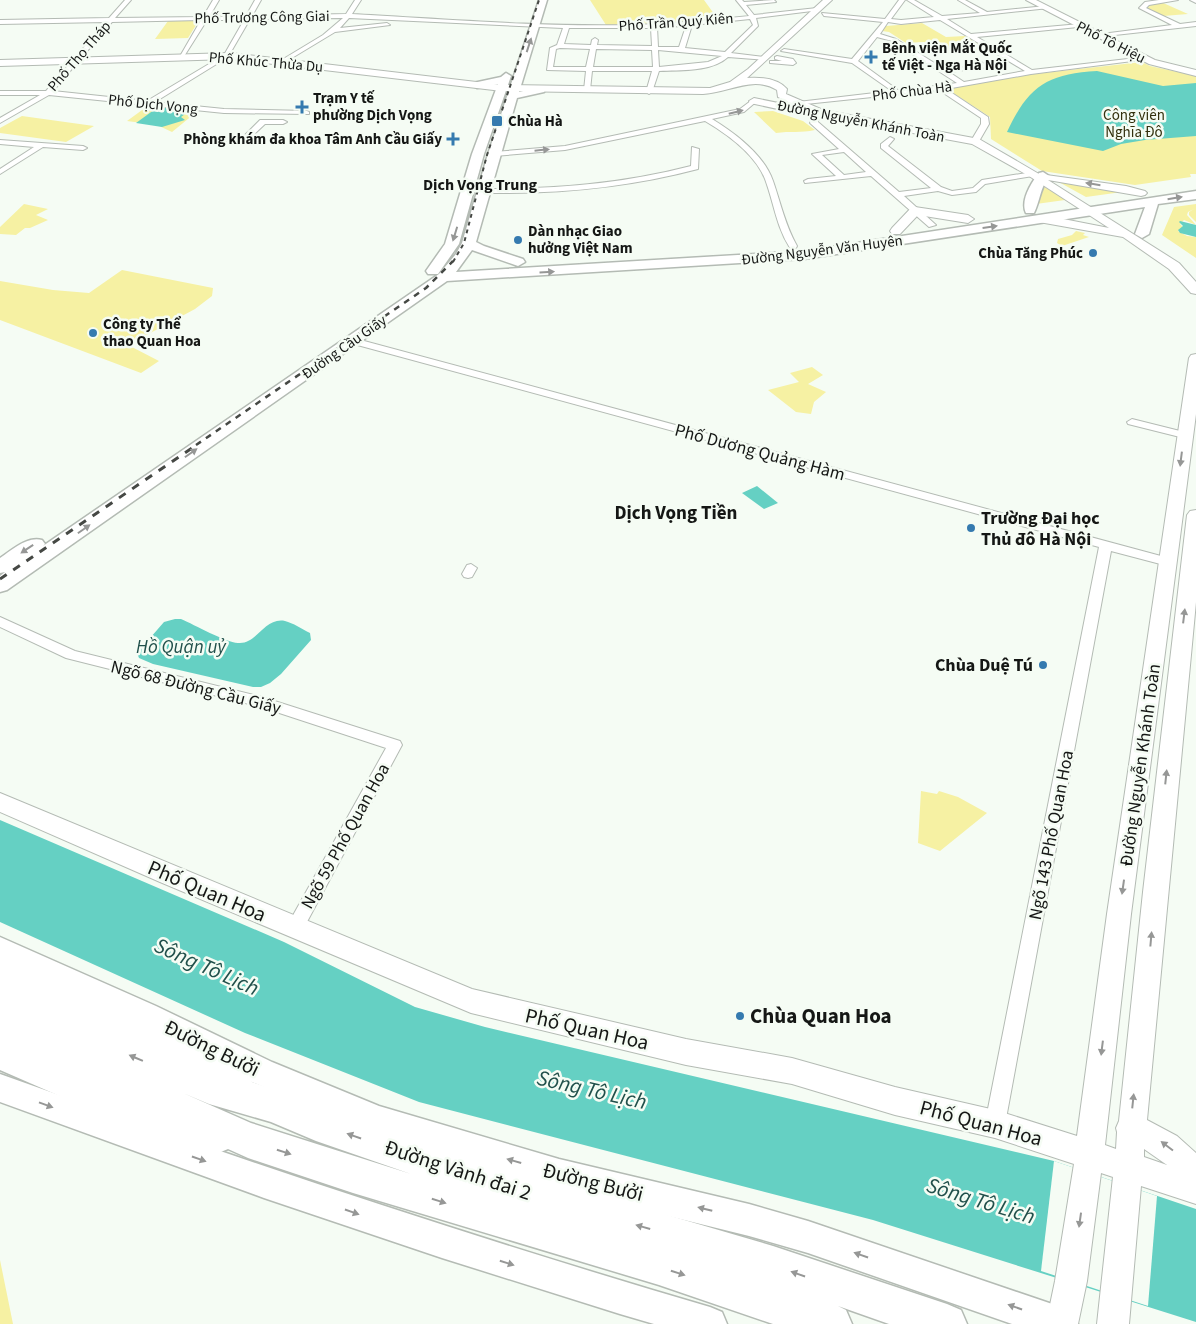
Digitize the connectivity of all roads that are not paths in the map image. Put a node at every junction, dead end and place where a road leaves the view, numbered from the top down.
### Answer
1 (128, 0) edge
2 (216, 0) edge
3 (258, 0) edge
4 (358, 0) edge
5 (532, 0) edge
6 (543, 0) edge
7 (771, 0) edge
8 (902, 0) edge
9 (910, 0) edge
10 (961, 0) edge
11 (1030, 0) edge
12 (1175, 0) edge
13 (741, 2) edge
14 (831, 2) edge
15 (1046, 8) junction
16 (820, 12) junction
17 (528, 14) dead end
18 (986, 14) junction
19 (350, 16) junction
20 (752, 16) junction
21 (248, 17) junction
22 (206, 18) junction
23 (941, 19) junction
24 (110, 20) junction
25 (427, 20) junction
26 (0, 22) edge
27 (885, 22) junction
28 (690, 24) junction
29 (808, 24) junction
30 (1196, 24) edge
31 (1078, 25) junction
32 (524, 26) junction
33 (536, 26) junction
34 (654, 26) junction
35 (1180, 26) junction
36 (566, 27) junction
37 (600, 27) junction
38 (336, 30) junction
39 (1017, 31) junction
40 (876, 35) junction
41 (1097, 35) junction
42 (970, 36) junction
43 (628, 38) junction
44 (520, 39) dead end
45 (560, 46) junction
46 (593, 47) junction
47 (654, 49) junction
48 (681, 49) junction
49 (784, 51) junction
50 (727, 53) junction
51 (226, 56) junction
52 (181, 57) junction
53 (1145, 59) junction
54 (771, 60) junction
55 (975, 60) dead end
56 (75, 61) junction
57 (854, 61) junction
58 (282, 62) junction
59 (0, 63) edge
60 (511, 64) dead end
61 (589, 69) junction
62 (656, 69) junction
63 (944, 71) junction
64 (1031, 72) junction
65 (1196, 73) edge
66 (772, 84) junction
67 (963, 84) junction
68 (478, 85) junction
69 (502, 88) junction
70 (940, 88) junction
71 (515, 89) junction
72 (540, 90) joint
73 (587, 90) junction
74 (649, 92) junction
75 (732, 92) junction
76 (898, 92) junction
77 (0, 93) edge
78 (10, 93) junction
79 (48, 93) junction
80 (781, 95) junction
81 (0, 98) edge
82 (754, 101) junction
83 (147, 104) junction
84 (798, 104) junction
85 (296, 113) junction
86 (307, 113) dead end
87 (822, 115) junction
88 (705, 118) junction
89 (0, 121) edge
90 (225, 139) dead end
91 (890, 139) dead end
92 (244, 140) junction
93 (972, 140) junction
94 (261, 141) dead end
95 (0, 142) edge
96 (41, 145) junction
97 (83, 148) dead end
98 (695, 149) dead end
99 (845, 150) junction
100 (494, 154) junction
101 (0, 172) edge
102 (872, 174) junction
103 (842, 177) junction
104 (1039, 177) junction
105 (808, 181) dead end
106 (1196, 185) edge
107 (938, 189) junction
108 (484, 191) junction
109 (1141, 193) junction
110 (896, 195) junction
111 (1196, 195) edge
112 (1153, 202) junction
113 (463, 206) junction
114 (480, 206) junction
115 (1088, 206) junction
116 (1030, 210) junction
117 (915, 211) junction
118 (968, 219) junction
119 (1043, 219) junction
120 (937, 229) junction
121 (896, 231) junction
122 (1136, 235) junction
123 (469, 244) junction
124 (793, 246) junction
125 (518, 262) junction
126 (456, 264) junction
127 (491, 271) junction
128 (1196, 272) edge
129 (444, 277) junction
130 (1196, 290) edge
131 (415, 298) junction
132 (353, 341) junction
133 (1196, 358) edge
134 (262, 397) junction
135 (1132, 422) dead end
136 (1184, 435) junction
137 (1196, 515) edge
138 (1106, 546) junction
139 (1184, 565) edge
140 (0, 567) edge
141 (0, 585) edge
142 (0, 622) edge
143 (395, 745) joint
144 (0, 802) edge
145 (295, 928) junction
146 (0, 949) edge
147 (0, 970) edge
148 (0, 995) edge
149 (0, 1025) edge
150 (0, 1053) edge
151 (0, 1088) edge
152 (274, 1105) junction
153 (994, 1124) junction
154 (1130, 1128) junction
155 (248, 1140) junction
156 (1088, 1163) junction
157 (1196, 1175) edge
158 (1127, 1176) junction
159 (1196, 1189) edge
160 (1113, 1309) edge
161 (937, 1321) edge
162 (710, 1324) edge
163 (832, 1324) edge
164 (1061, 1324) edge

1 - 24 street, Phố Thọ Tháp
2 - 22 street
3 - 21 street
4 - 19 street
5 - 6 main road
6 - 33 main road, Đường Cầu Giấy
7 - 13 street
8 - 27 street
9 - 23 street
10 - 18 street
11 - 15 main road, Phố Tô Hiệu
12 - 35 street
13 - 20 street
14 - 16 main road
15 - 18 street, Phố Trần Quý Kiên
15 - 31 main road, Phố Tô Hiệu
16 - 20 street, Phố Trần Quý Kiên
16 - 27 street, Phố Trần Quý Kiên
16 - 29 main road
17 - 32 main road
18 - 23 street, Phố Trần Quý Kiên
18 - 39 street
19 - 21 street, Phố Trương Công Giai
19 - 25 street, Phố Trương Công Giai
19 - 38 street
20 - 28 street, Phố Trần Quý Kiên
20 - 50 street
21 - 22 street, Phố Trương Công Giai
21 - 51 street
22 - 24 street, Phố Trương Công Giai
22 - 52 street
23 - 27 street, Phố Trần Quý Kiên
23 - 42 street
24 - 26 street, Phố Trương Công Giai
24 - 56 street, Phố Thọ Tháp
25 - 32 street, Phố Trương Công Giai
25 - 38 street
27 - 40 street
28 - 34 street, Phố Trần Quý Kiên
28 - 48 street
29 - 49 main road
29 - 54 main road
30 - 35 street
31 - 39 street
31 - 41 main road, Phố Tô Hiệu
32 - 33 street, Phố Trần Quý Kiên
32 - 44 main road
33 - 36 street, Phố Trần Quý Kiên
71 -> 33 main road, Đường Cầu Giấy
34 - 43 street, Phố Trần Quý Kiên
34 - 47 street
35 - 41 street
36 - 37 street, Phố Trần Quý Kiên
36 - 45 street
37 - 43 street, Phố Trần Quý Kiên
37 - 46 street
38 - 58 street
39 - 42 street
40 - 57 street
40 - 63 street
41 - 53 main road, Phố Tô Hiệu
42 - 64 street
43 - 46 street
43 - 47 street
45 - 46 street
45 - 61 street
46 - 61 street
47 - 48 street
47 - 62 street
48 - 50 street
49 - 54 main road
49 - 57 street
50 - 54 street
50 - 62 street
51 - 52 main road, Phố Khúc Thừa Dụ
51 - 58 main road, Phố Khúc Thừa Dụ
51 - 83 street
52 - 56 main road, Phố Khúc Thừa Dụ
53 - 64 street, Phố Chùa Hà
53 - 65 main road, Phố Tô Hiệu
54 - 66 main road
54 - 75 main road
55 - 63 street
56 - 59 main road, Phố Khúc Thừa Dụ
56 - 79 street, Phố Thọ Tháp
57 - 76 street
58 - 68 main road, Phố Khúc Thừa Dụ
60 - 69 main road, Đường Cầu Giấy
61 - 62 street
61 - 73 street
62 - 74 street
63 - 67 street
64 - 67 street, Phố Chùa Hà
66 - 75 main road
66 - 80 main road
67 - 70 street, Phố Chùa Hà
68 - 69 main road
68 - 69 main road
69 - 71 main road
69 - 113 main road, Đường Cầu Giấy
70 - 76 street, Phố Chùa Hà
70 - 93 street
71 - 72 main road
71 - 100 main road, Đường Cầu Giấy
72 - 73 main road
73 - 74 main road
74 - 75 main road
75 - 82 main road, Đường Nguyễn Khánh Toàn
76 - 84 street, Phố Chùa Hà
77 - 78 street, Phố Dịch Vọng
78 - 79 street, Phố Dịch Vọng
78 - 81 street
79 - 83 street, Phố Dịch Vọng
79 - 89 street, Phố Thọ Tháp
80 - 82 main road
80 - 84 main road, Đường Nguyễn Khánh Toàn
82 - 87 main road, Đường Nguyễn Khánh Toàn
88 -> 82 street
83 - 85 street, Phố Dịch Vọng
84 - 87 main road, Đường Nguyễn Khánh Toàn
85 - 86 street, Phố Dịch Vọng
85 - 92 street
87 - 93 main road, Đường Nguyễn Khánh Toàn
87 - 99 street
100 -> 88 street
88 - 124 street
90 - 92 street
91 - 107 street
92 - 94 street
93 - 104 main road, Đường Nguyễn Khánh Toàn
95 - 96 street
96 - 97 street
96 - 101 street
98 - 108 street
99 - 102 street
99 - 103 street
100 - 108 main road, Đường Cầu Giấy
102 - 103 street
102 - 110 street
103 - 105 street
104 - 107 street
109 -> 104 main road
104 - 115 main road, Đường Nguyễn Khánh Toàn
104 - 116 main road
106 - 109 main road, Đường Nguyễn Văn Huyên
107 - 110 street
108 - 114 main road, Đường Cầu Giấy
109 - 115 main road, Đường Nguyễn Văn Huyên
110 - 117 street
112 -> 111 main road, Đường Nguyễn Văn Huyên
112 - 115 main road, Đường Nguyễn Văn Huyên
112 - 122 main road
113 - 114 main road
113 -> 134 main road, Đường Cầu Giấy
114 - 123 main road, Đường Cầu Giấy
115 - 116 main road, Đường Nguyễn Văn Huyên
115 - 119 main road, Đường Nguyễn Văn Huyên
115 - 122 main road, Đường Nguyễn Khánh Toàn
116 - 118 main road, Đường Nguyễn Văn Huyên
117 - 118 main road
117 - 120 street
117 - 121 main road
118 - 120 main road, Đường Nguyễn Văn Huyên
120 -> 119 main road, Đường Nguyễn Văn Huyên
119 - 122 main road
120 - 121 main road, Đường Nguyễn Văn Huyên
127 -> 120 main road, Đường Nguyễn Văn Huyên
121 - 124 main road, Đường Nguyễn Văn Huyên
122 - 128 main road, Đường Nguyễn Khánh Toàn
122 - 130 main road, Đường Nguyễn Khánh Toàn
123 - 125 main road
123 - 126 main road, Đường Cầu Giấy
124 - 125 main road, Đường Nguyễn Văn Huyên
125 - 127 main road, Đường Nguyễn Văn Huyên
126 - 127 main road, Đường Nguyễn Văn Huyên
126 - 129 main road, Đường Cầu Giấy
127 - 129 main road, Đường Nguyễn Văn Huyên
127 - 131 main road
129 - 131 main road, Đường Cầu Giấy
131 - 132 main road, Đường Cầu Giấy
132 - 134 main road, Đường Cầu Giấy
132 - 138 street, Phố Dương Quảng Hàm
133 - 136 main road, Đường Nguyễn Khánh Toàn
134 -> 140 main road, Đường Cầu Giấy
141 -> 134 main road, Đường Cầu Giấy
135 - 136 street
136 -> 139 main road, Đường Nguyễn Khánh Toàn
137 - 139 main road, Đường Nguyễn Khánh Toàn
138 - 139 street, Phố Dương Quảng Hàm
138 - 153 street, Ngõ 143 Phố Quan Hoa
154 -> 139 main road, Đường Nguyễn Khánh Toàn
139 -> 156 main road, Đường Nguyễn Khánh Toàn
142 - 143 street, Ngõ 68 Đường Cầu Giấy
143 - 145 street, Ngõ 59 Phố Quan Hoa
144 - 145 main road, Phố Quan Hoa
145 - 153 main road, Phố Quan Hoa
164 -> 146 main road, Đường Bưởi
147 - 152 highway
152 -> 148 highway, Đường Vành đai 2
149 - 155 highway, Đường Vành đai 2
150 - 155 highway
151 -> 162 main road
161 -> 152 highway, Đường Vành đai 2
153 - 156 main road, Phố Quan Hoa
157 -> 154 main road
154 - 158 main road, Đường Nguyễn Khánh Toàn
155 -> 163 highway, Đường Vành đai 2
156 - 158 main road, Phố Quan Hoa
156 -> 164 main road, Đường Nguyễn Khánh Toàn
158 - 159 main road, Phố Quan Hoa
158 - 160 main road, Đường Nguyễn Khánh Toàn

